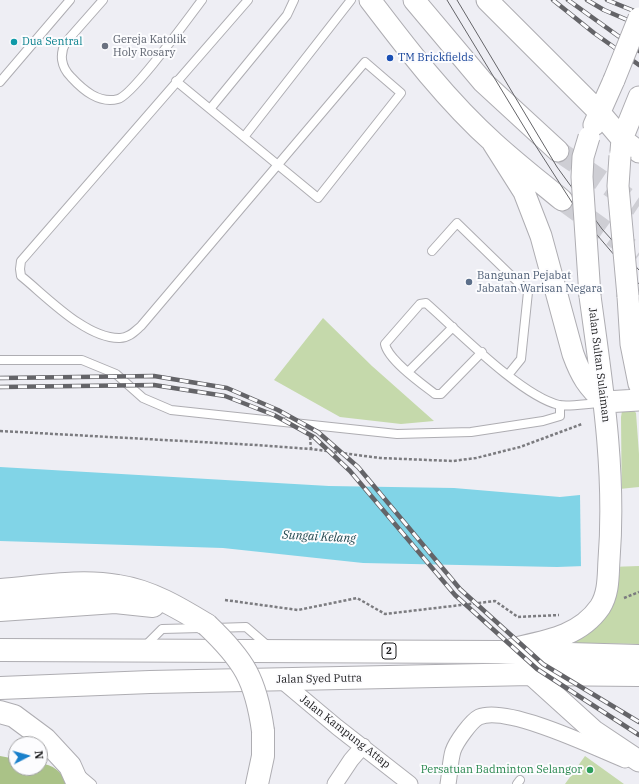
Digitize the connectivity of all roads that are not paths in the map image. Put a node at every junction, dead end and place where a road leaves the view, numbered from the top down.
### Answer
1 (70, 0) edge
2 (103, 0) edge
3 (202, 0) edge
4 (248, 0) edge
5 (294, 0) edge
6 (351, 0) edge
7 (370, 0) edge
8 (414, 0) edge
9 (487, 0) edge
10 (639, 18) edge
11 (176, 81) junction
12 (0, 82) edge
13 (639, 97) edge
14 (210, 109) junction
15 (600, 113) junction
16 (244, 137) junction
17 (493, 143) junction
18 (627, 149) edge
19 (558, 151) tunnel mouth
20 (278, 166) junction
21 (562, 200) tunnel mouth
22 (432, 251) dead end
23 (453, 327) junction
24 (482, 352) junction
25 (0, 360) edge
26 (408, 372) junction
27 (508, 375) junction
28 (639, 384) edge
29 (639, 400) edge
30 (605, 402) junction
31 (560, 405) junction
32 (0, 590) edge
33 (0, 610) edge
34 (207, 625) junction
35 (0, 650) edge
36 (499, 652) junction
37 (639, 656) edge
38 (531, 674) junction
39 (639, 675) edge
40 (281, 680) junction
41 (0, 688) edge
42 (0, 712) edge
43 (363, 746) junction
44 (639, 761) edge
45 (639, 765) edge
46 (74, 775) edge
47 (92, 784) edge
48 (257, 784) edge
49 (335, 784) edge
50 (410, 784) edge
51 (448, 784) edge

1 - 12 lane
2 - 3 lane
4 - 11 lane
5 - 14 lane
6 - 16 lane
7 - 17 street
8 - 19 street
9 - 15 street
10 - 15 street, Jalan Sultan Sulaiman, bridge
11 - 14 lane
11 - 20 lane
13 - 18 street
14 - 16 lane
15 - 18 street
15 - 30 street, Jalan Sultan Sulaiman, bridge
16 - 20 lane
17 - 21 street
17 - 30 street
18 - 28 street, bridge
20 - 20 lane
22 - 27 lane
23 - 24 lane
23 - 26 lane
23 - 26 lane
24 - 26 lane
24 - 27 lane
25 - 31 lane
27 - 31 lane
29 - 30 street
30 - 31 lane
30 - 36 street, Jalan Sultan Sulaiman
32 - 34 main road
33 - 34 main road
34 - 48 main road, bridge
35 - 36 main road, 2
36 - 37 main road, 2
38 - 39 main road, Jalan Syed Putra
38 - 40 main road, Jalan Syed Putra
38 - 44 street
40 - 41 main road, Jalan Syed Putra
40 - 43 street, Jalan Kampung Attap
42 - 46 main road
43 - 49 street
43 - 50 street, Jalan Kampung Attap
45 - 51 street
46 - 47 lane

